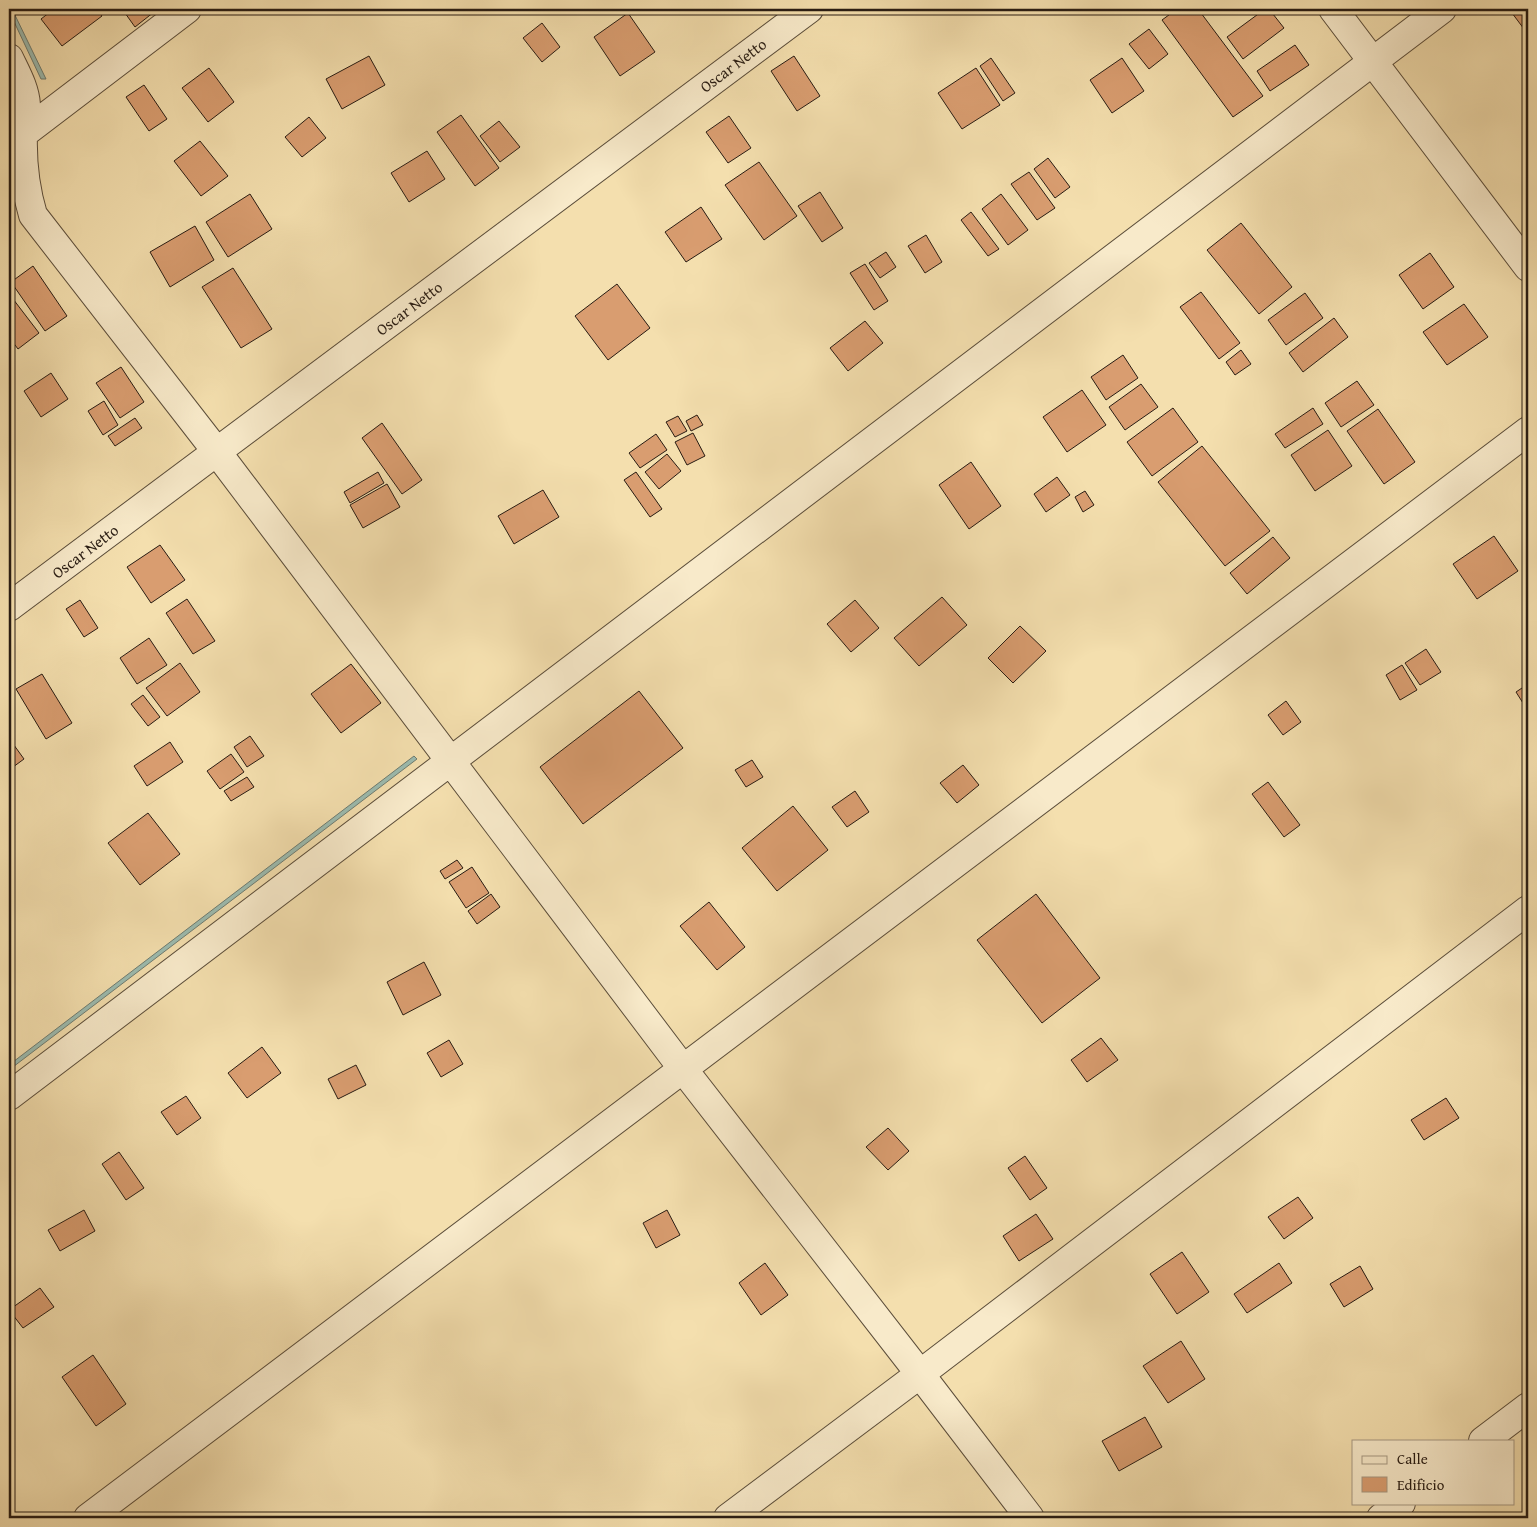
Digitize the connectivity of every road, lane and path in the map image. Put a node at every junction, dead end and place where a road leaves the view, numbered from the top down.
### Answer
1 (187, 9) edge
2 (809, 9) edge
3 (1333, 9) edge
4 (1442, 9) edge
5 (9, 58) edge
6 (1373, 61) junction
7 (16, 139) edge
8 (1528, 267) edge
9 (1528, 431) edge
10 (217, 452) junction
11 (9, 607) edge
12 (451, 760) junction
13 (1528, 910) edge
14 (683, 1069) junction
15 (9, 1096) edge
16 (920, 1374) junction
17 (1528, 1407) edge
18 (1485, 1440) edge
19 (1400, 1504) edge
20 (88, 1518) edge
21 (728, 1518) edge
22 (1030, 1518) edge
23 (1381, 1518) edge

1 - 7 street
2 - 10 street, Oscar Netto
3 - 6 street
4 - 6 street
5 - 7 street
6 - 8 street
6 - 12 street
7 - 10 street
9 - 14 street
10 - 11 street, Oscar Netto
10 - 12 street
12 - 14 street
12 - 15 street
13 - 16 street
14 - 16 street
14 - 20 street
16 - 21 street
16 - 22 street
17 - 18 street
19 - 23 street

